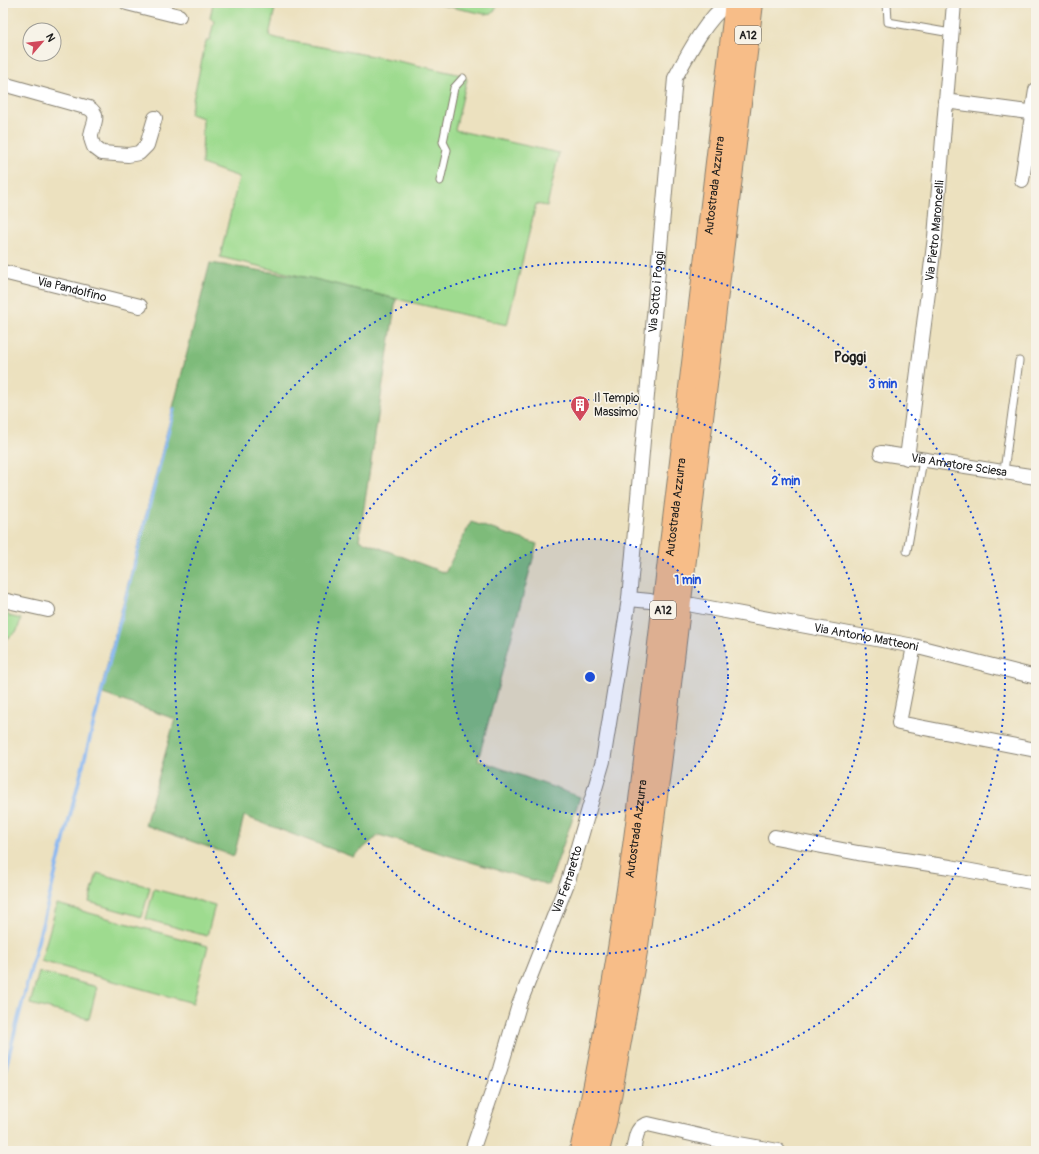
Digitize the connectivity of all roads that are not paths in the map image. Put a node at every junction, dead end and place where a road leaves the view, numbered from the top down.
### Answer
1 (127, 3) edge
2 (728, 3) edge
3 (736, 3) edge
4 (752, 3) edge
5 (886, 3) edge
6 (954, 3) edge
7 (179, 16) dead end
8 (951, 33) junction
9 (737, 67) junction
10 (463, 78) dead end
11 (3, 84) edge
12 (1036, 90) edge
13 (945, 101) junction
14 (1034, 113) edge
15 (155, 118) dead end
16 (1022, 180) dead end
17 (440, 181) dead end
18 (3, 272) edge
19 (140, 306) dead end
20 (1019, 361) dead end
21 (881, 454) dead end
22 (907, 458) junction
23 (923, 460) junction
24 (1004, 471) junction
25 (1036, 477) edge
26 (907, 551) dead end
27 (629, 599) junction
28 (3, 600) edge
29 (650, 601) dead end
30 (693, 605) dead end
31 (48, 610) dead end
32 (914, 646) junction
33 (1036, 677) edge
34 (1036, 750) edge
35 (775, 837) dead end
36 (1036, 883) edge
37 (472, 1151) edge
38 (581, 1151) edge
39 (598, 1151) edge
40 (633, 1151) edge
41 (778, 1151) edge

1 - 7 street
2 - 27 street, Via Sotto i Poggi
3 - 9 highway, Autostrada Azzurra / A12
4 - 9 highway, Autostrada Azzurra / A12
5 - 8 lane
6 - 8 street, Via Pietro Maroncelli
8 - 13 street, Via Pietro Maroncelli
9 - 38 highway, Autostrada Azzurra / A12
9 - 39 highway, Autostrada Azzurra / A12
10 - 17 lane
11 - 15 street
12 - 14 street
13 - 14 street
13 - 22 street, Via Pietro Maroncelli
14 - 16 street
18 - 19 street, Via Pandolfino
20 - 24 lane
21 - 22 street, Via Amatore Sciesa
22 - 23 street, Via Amatore Sciesa
23 - 24 street, Via Amatore Sciesa
23 - 26 lane
24 - 25 street, Via Amatore Sciesa
27 - 29 street
27 - 37 street, Via Ferraretto
28 - 31 street
30 - 32 street, Via Antonio Matteoni
32 - 33 street, Via Antonio Matteoni
32 - 34 street
35 - 36 street
40 - 41 street

